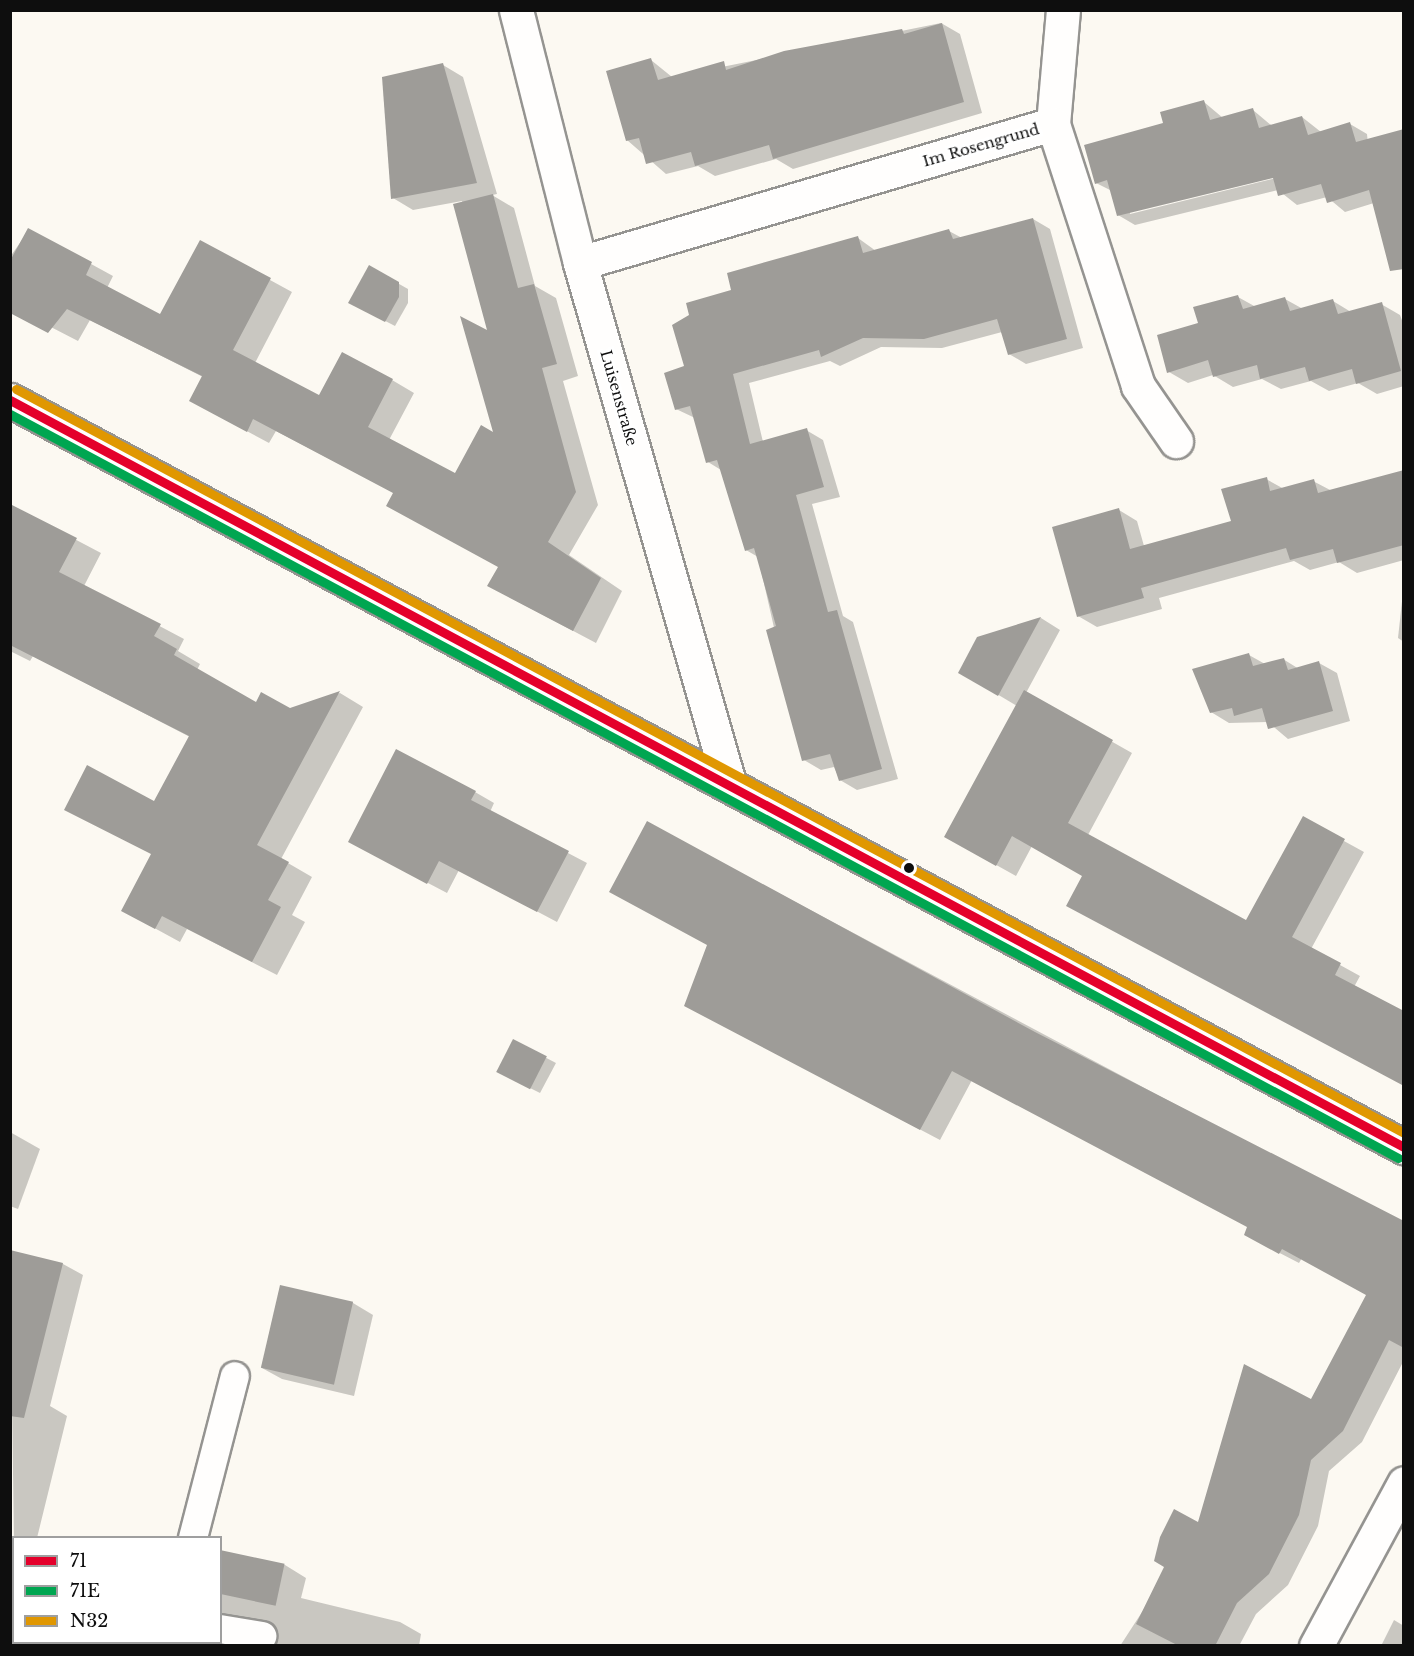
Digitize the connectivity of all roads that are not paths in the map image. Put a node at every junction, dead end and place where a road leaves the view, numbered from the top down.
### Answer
1 (516, 10) edge
2 (1063, 10) edge
3 (1053, 124) junction
4 (580, 263) junction
5 (10, 400) edge
6 (1176, 441) dead end
7 (729, 783) junction
8 (1404, 1147) edge
9 (235, 1376) dead end
10 (1404, 1483) edge
11 (194, 1536) edge
12 (222, 1629) edge
13 (262, 1636) dead end
14 (1316, 1646) edge

1 - 4 street, Luisenstraße
2 - 3 street
3 - 4 street, Im Rosengrund
3 - 6 street, Im Rosengrund
4 - 7 street, Luisenstraße
5 - 7 street
7 - 8 street
9 - 11 lane
10 - 14 street
12 - 13 lane

